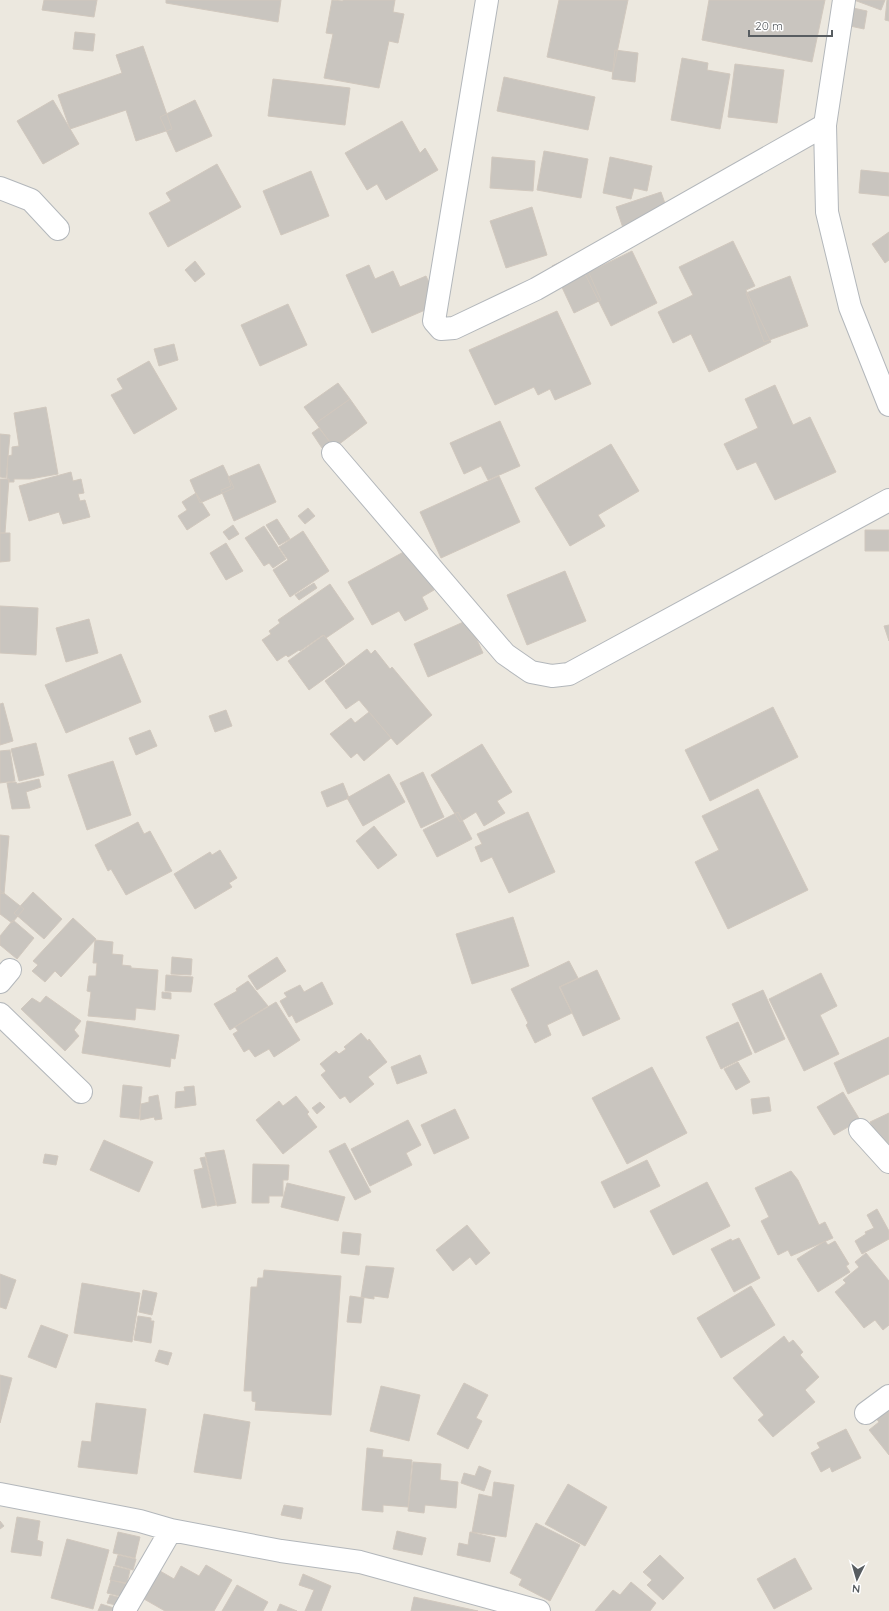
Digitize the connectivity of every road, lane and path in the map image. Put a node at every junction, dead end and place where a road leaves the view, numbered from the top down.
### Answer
1 (487, 0) edge
2 (844, 0) edge
3 (825, 125) junction
4 (0, 188) edge
5 (58, 229) dead end
6 (889, 405) edge
7 (333, 453) dead end
8 (889, 500) edge
9 (0, 1014) edge
10 (81, 1092) dead end
11 (860, 1130) dead end
12 (889, 1162) edge
13 (889, 1396) edge
14 (866, 1413) dead end
15 (0, 1494) edge
16 (170, 1530) junction
17 (124, 1611) edge
18 (539, 1611) edge

1 - 3 street
2 - 3 street
3 - 6 street
4 - 5 street
7 - 8 street
9 - 10 street
11 - 12 street
13 - 14 street
15 - 16 street
16 - 17 street
16 - 18 street

